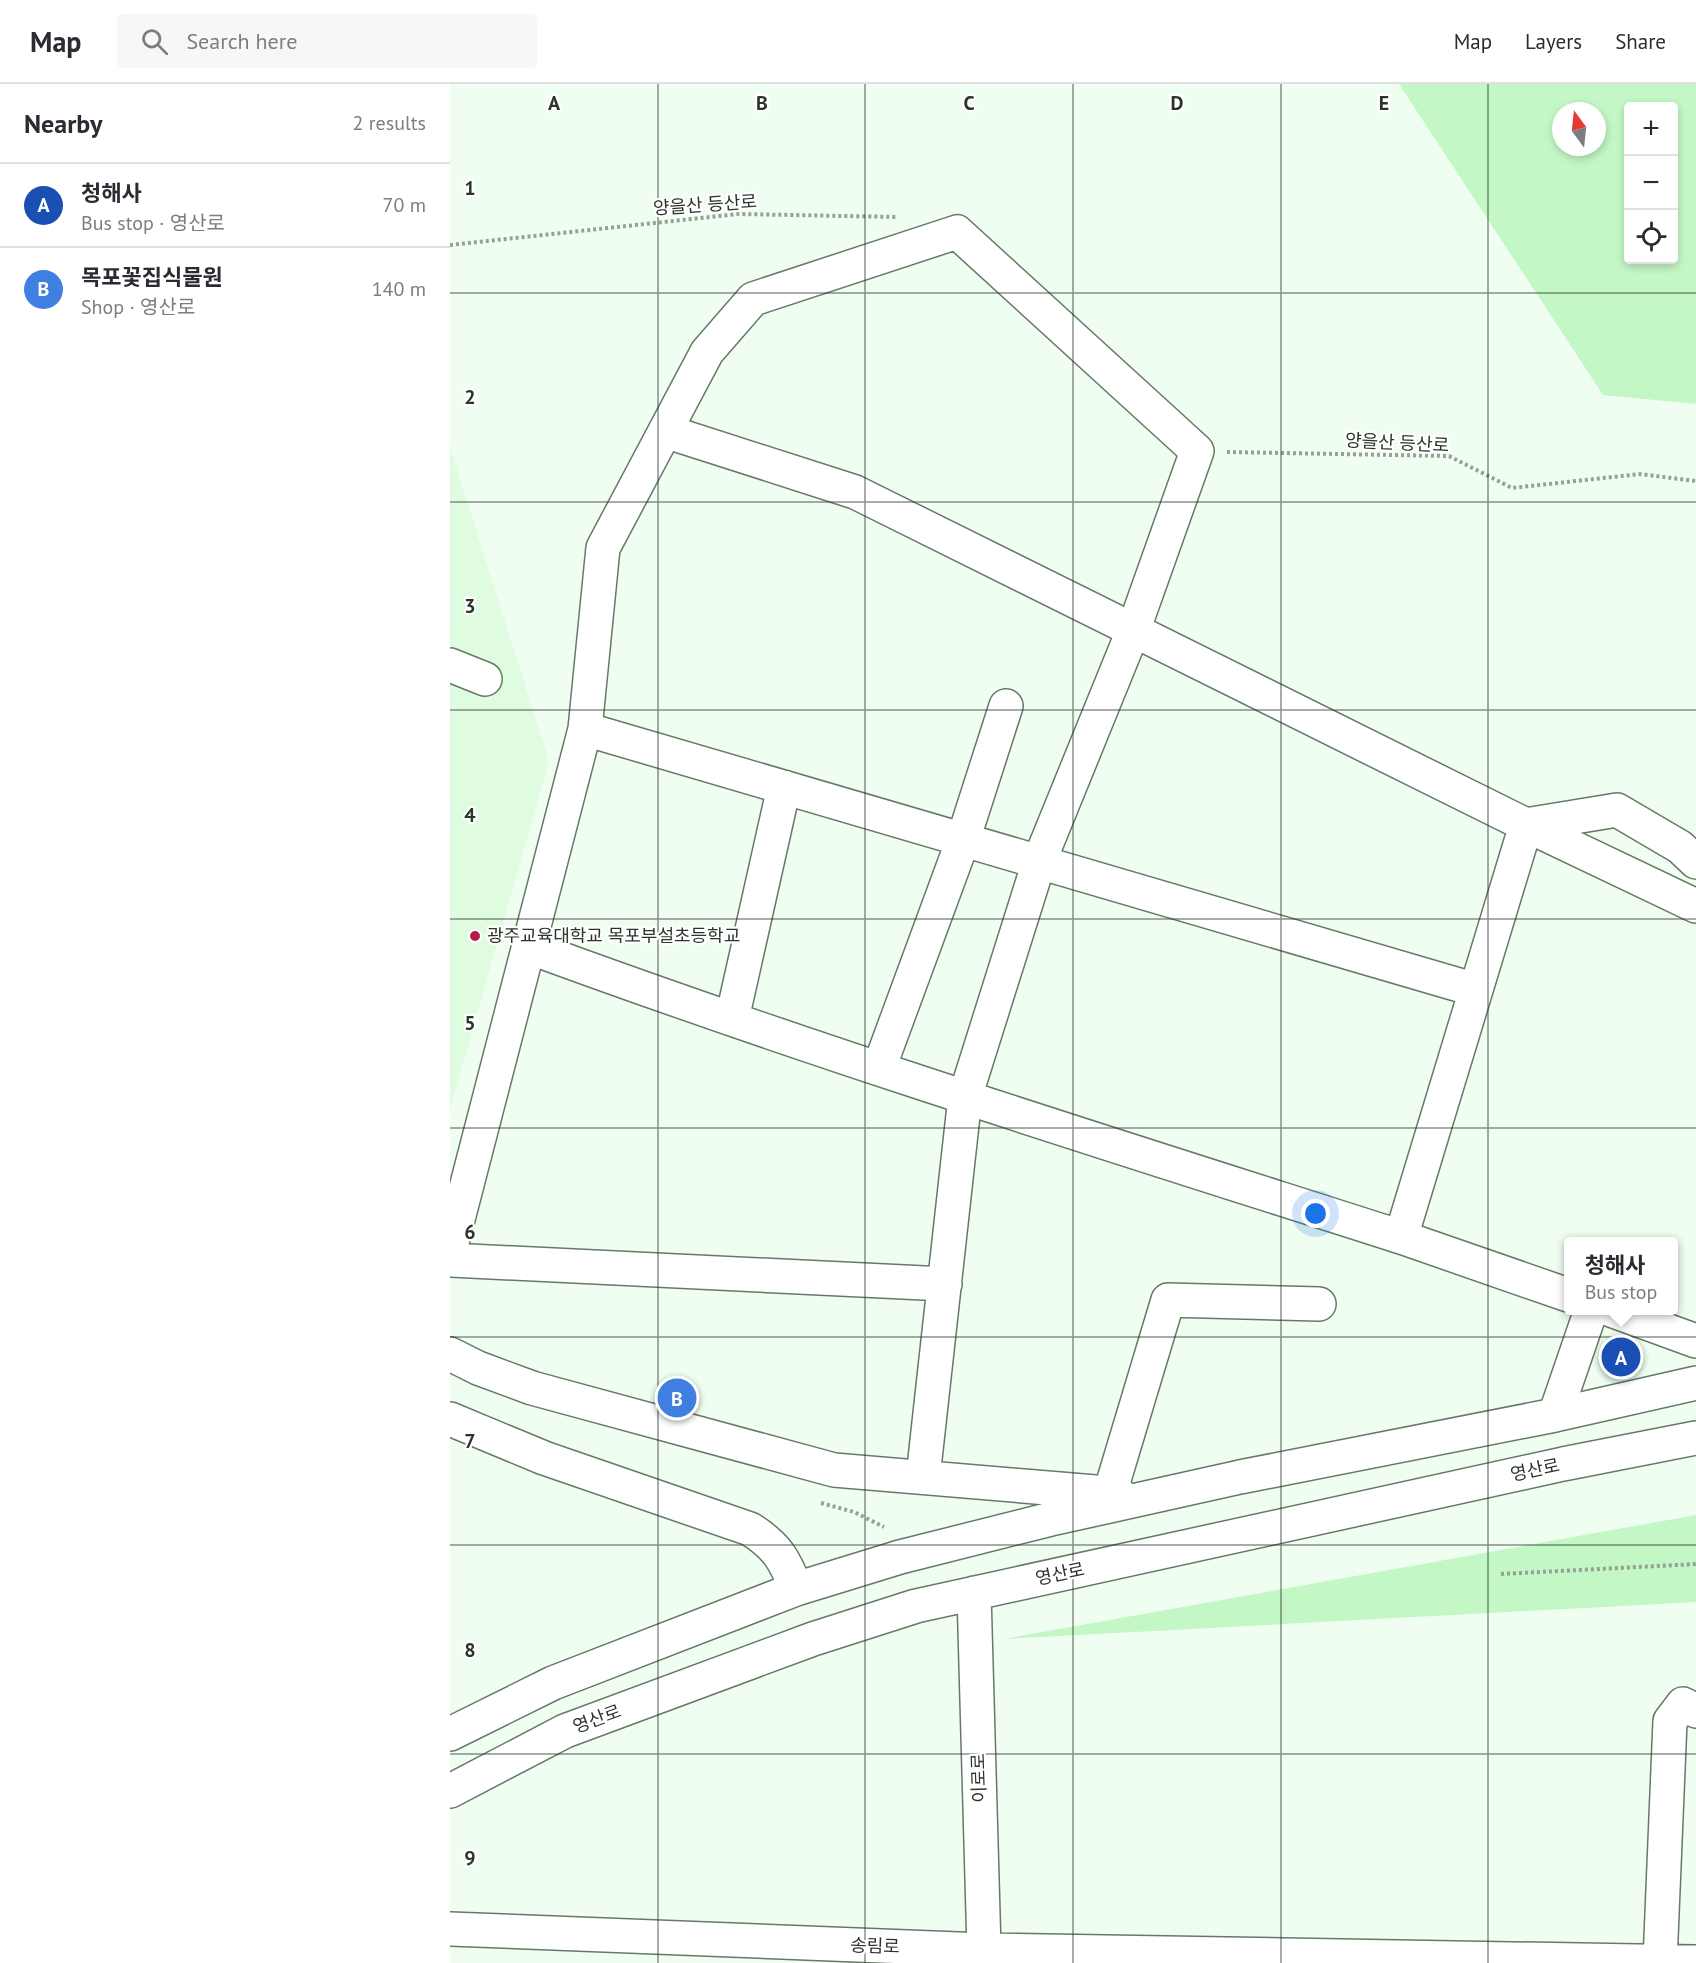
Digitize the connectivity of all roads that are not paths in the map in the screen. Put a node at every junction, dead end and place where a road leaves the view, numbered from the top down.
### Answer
1 (665, 431) junction
2 (1133, 631) junction
3 (450, 665) edge
4 (485, 679) dead end
5 (1006, 706) dead end
6 (585, 729) junction
7 (784, 787) junction
8 (1526, 825) junction
9 (963, 840) junction
10 (1040, 862) junction
11 (1696, 862) edge
12 (1696, 906) edge
13 (529, 947) junction
14 (1476, 990) junction
15 (732, 1019) junction
16 (879, 1068) junction
17 (965, 1097) junction
18 (1401, 1238) junction
19 (450, 1250) edge
20 (450, 1260) edge
21 (945, 1284) junction
22 (1564, 1293) edge
23 (1319, 1304) dead end
24 (1590, 1315) edge
25 (1622, 1315) edge
26 (1696, 1341) edge
27 (450, 1354) edge
28 (1696, 1383) edge
29 (1555, 1415) junction
30 (450, 1419) edge
31 (1696, 1437) edge
32 (923, 1477) junction
33 (1240, 1477) junction
34 (1110, 1494) junction
35 (796, 1589) junction
36 (974, 1593) junction
37 (1696, 1711) edge
38 (450, 1734) edge
39 (450, 1791) edge
40 (450, 1929) edge
41 (985, 1957) edge
42 (1660, 1962) edge
43 (1696, 1962) edge

1 - 2 street
1 - 2 street
1 - 6 street
2 - 8 street
2 - 10 street
3 - 4 street
5 - 9 street
6 - 7 street
6 - 13 street
7 - 9 street
7 - 15 street
8 - 11 street
8 - 12 street
8 - 14 street
9 - 10 street
9 - 16 street
10 - 14 street
10 - 17 street
13 - 15 street
13 - 19 street
14 - 18 street
15 - 16 street
16 - 17 street
17 - 18 street
17 - 21 street
18 - 22 street
20 - 21 street
21 - 32 street
23 - 34 street
24 - 29 street
25 - 26 street
27 - 32 street
28 - 29 street
29 - 33 street
30 - 35 street
31 - 36 street, 영산로
32 - 34 street
33 - 34 street
33 - 35 street
35 - 38 street
36 - 39 street, 영산로
36 - 41 street, 이로로
37 - 42 street
40 - 41 street, 송림로
41 - 42 street, 송림로
42 - 43 street, 송림로

